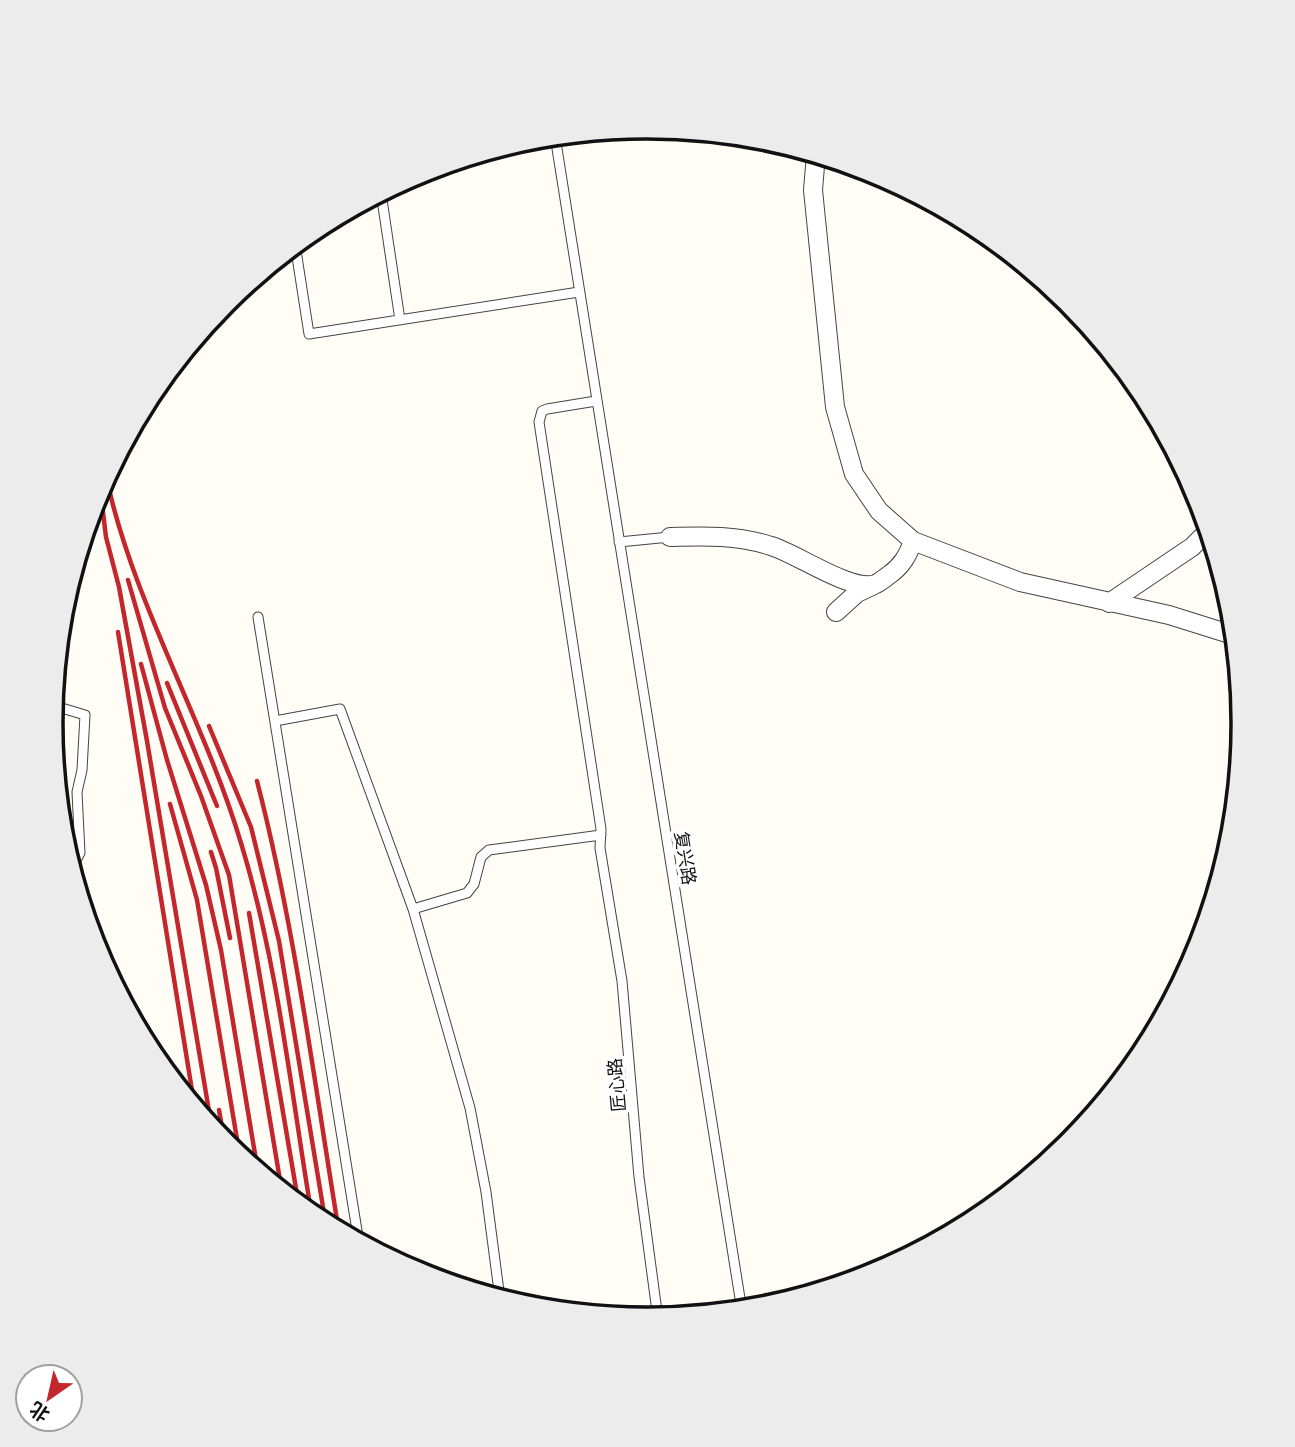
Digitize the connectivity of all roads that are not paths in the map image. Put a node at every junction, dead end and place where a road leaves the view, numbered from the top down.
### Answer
1 (557, 146) edge
2 (815, 164) edge
3 (382, 202) edge
4 (297, 256) edge
5 (579, 292) junction
6 (400, 320) junction
7 (597, 406) junction
8 (670, 537) joint
9 (1201, 538) edge
10 (913, 541) junction
11 (619, 542) junction
12 (874, 585) junction
13 (1109, 603) junction
14 (836, 612) dead end
15 (258, 617) dead end
16 (1225, 632) edge
17 (63, 709) edge
18 (275, 721) junction
19 (601, 835) junction
20 (78, 856) edge
21 (413, 909) junction
22 (357, 1231) edge
23 (499, 1289) edge
24 (740, 1300) edge
25 (656, 1308) edge

1 - 5 lane, 复兴路
2 - 10 street
3 - 6 lane
4 - 6 lane
5 - 6 lane
5 - 7 lane, 复兴路
7 - 11 lane, 复兴路
7 - 19 lane, 匠心路
8 - 11 lane
8 - 12 street
9 - 13 street
10 - 12 street
10 - 13 street
11 - 24 lane, 复兴路
12 - 14 street
13 - 16 street
15 - 18 lane
17 - 20 lane
18 - 21 lane
18 - 22 lane
19 - 21 lane
19 - 25 lane, 匠心路
21 - 23 lane

